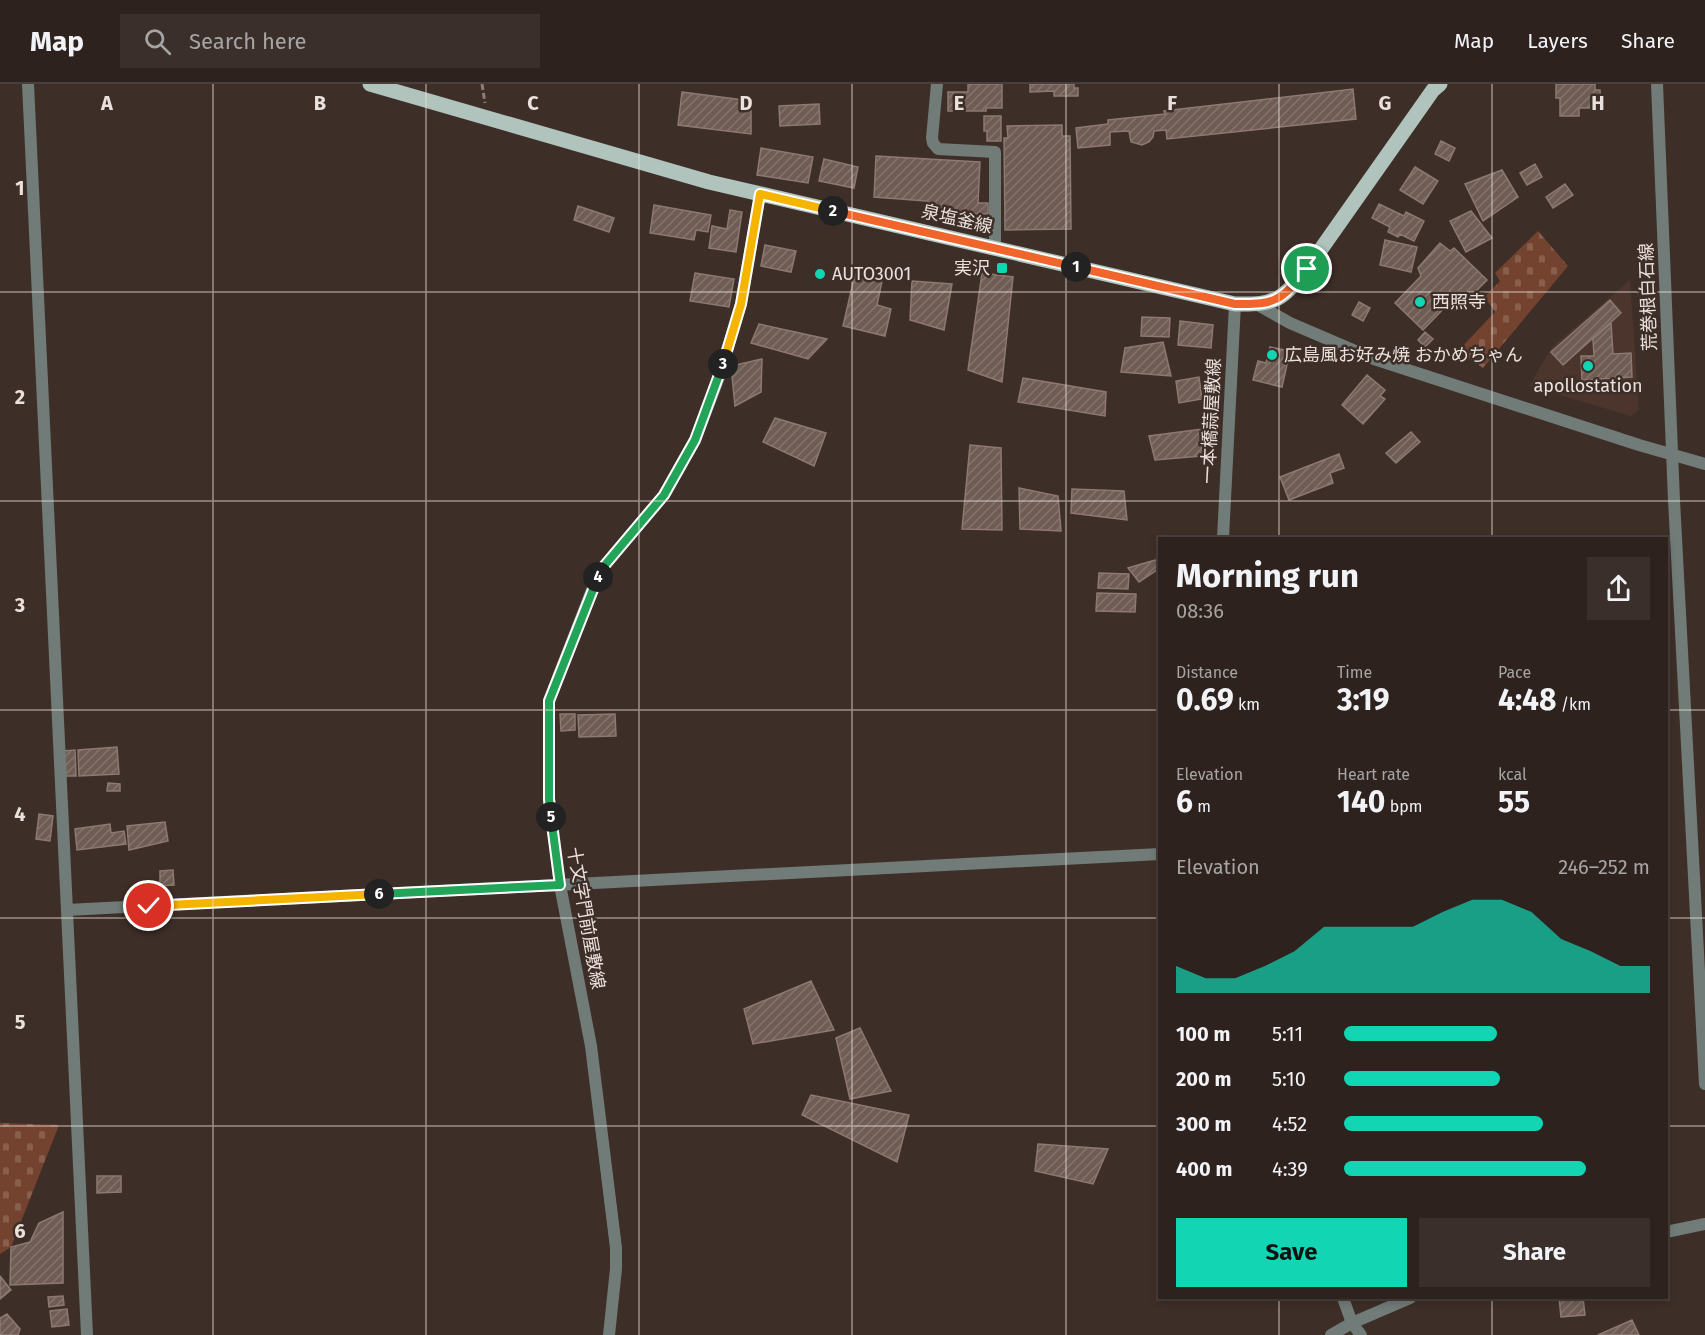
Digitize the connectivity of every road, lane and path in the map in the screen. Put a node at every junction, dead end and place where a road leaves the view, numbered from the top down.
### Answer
1 (28, 84) edge
2 (370, 84) edge
3 (937, 84) edge
4 (1440, 84) edge
5 (1657, 84) edge
6 (760, 194) junction
7 (995, 248) junction
8 (1235, 304) junction
9 (1258, 305) junction
10 (1673, 455) junction
11 (1705, 464) edge
12 (1223, 537) edge
13 (1158, 854) edge
14 (560, 885) junction
15 (67, 910) junction
16 (1705, 1084) edge
17 (1705, 1224) edge
18 (1668, 1232) edge
19 (1343, 1299) edge
20 (1408, 1299) edge
21 (1352, 1323) junction
22 (87, 1335) edge
23 (609, 1335) edge
24 (1331, 1335) edge
25 (1361, 1335) edge

1 - 15 street
2 - 6 main road, 泉塩釜線
3 - 7 street
4 - 9 main road, 泉塩釜線
5 - 10 street, 荒巻根白石線
6 - 7 main road, 泉塩釜線
6 - 14 street, 十文字門前屋敷線
7 - 8 main road, 泉塩釜線
8 - 9 main road, 泉塩釜線
8 - 12 street, 一本橋蒜屋敷線
9 - 10 street
10 - 11 street
10 - 16 street, 荒巻根白石線
13 - 14 street
14 - 15 street
14 - 23 street, 十文字門前屋敷線
15 - 22 street
17 - 18 street
19 - 21 street
20 - 21 street
21 - 24 street
21 - 25 street

